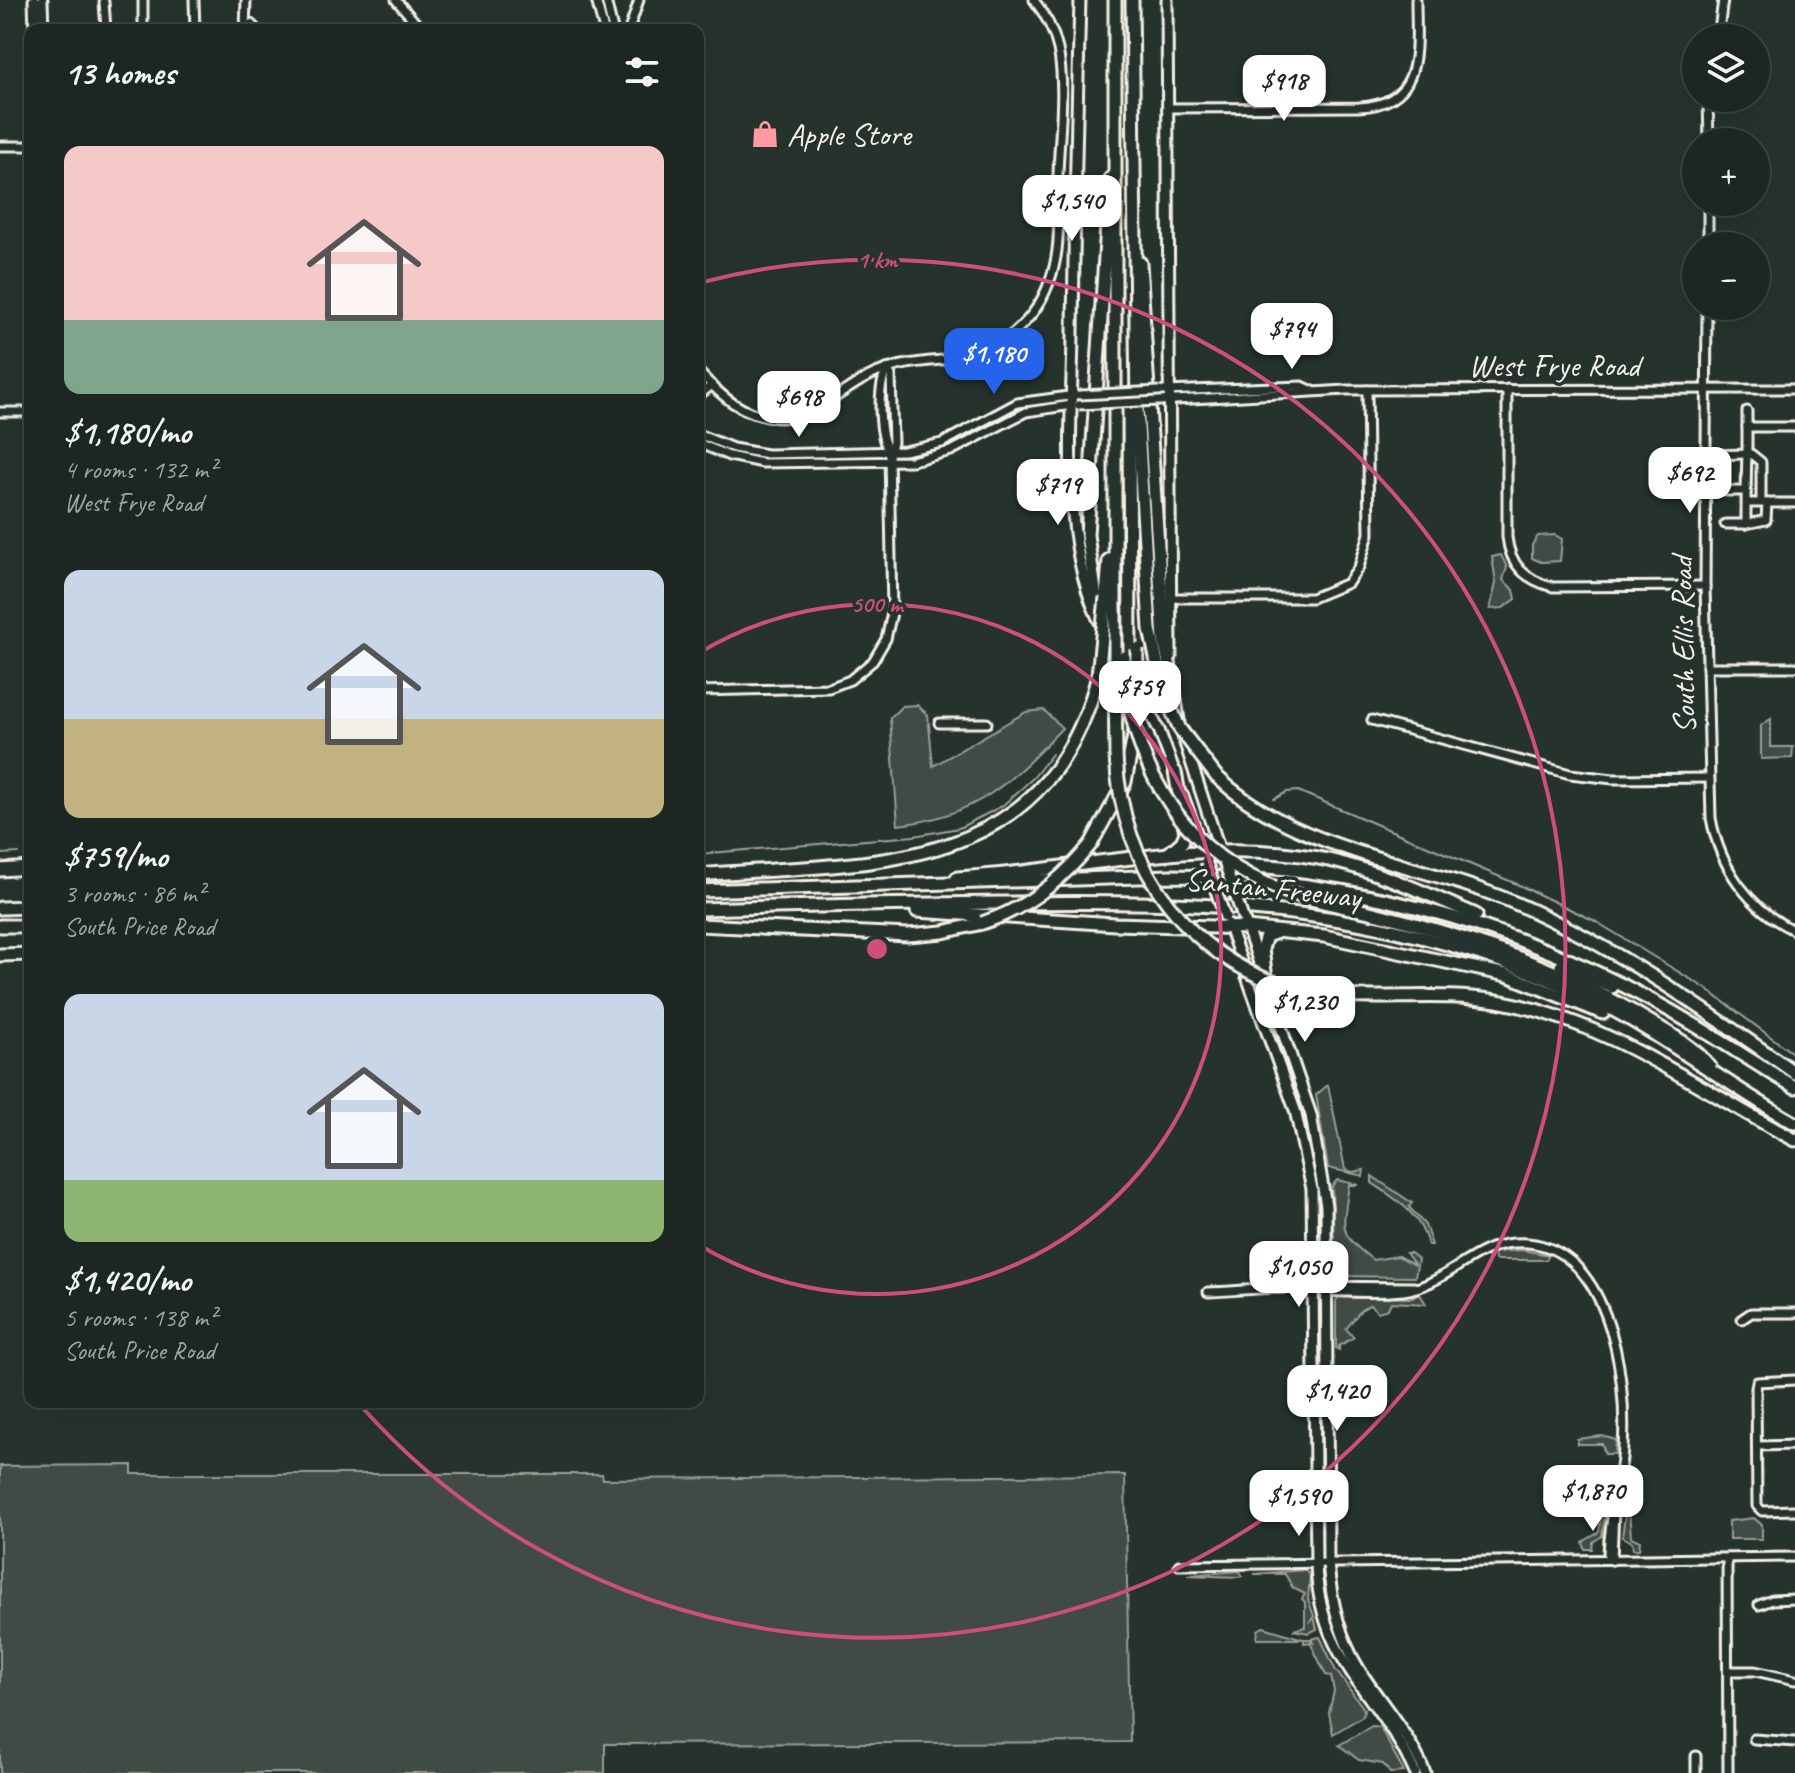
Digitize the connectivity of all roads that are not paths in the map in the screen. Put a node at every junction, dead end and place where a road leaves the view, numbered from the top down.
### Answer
1 (34, 0) edge
2 (42, 0) edge
3 (143, 0) edge
4 (194, 0) edge
5 (246, 0) edge
6 (396, 0) edge
7 (596, 0) edge
8 (606, 0) edge
9 (639, 0) edge
10 (1034, 0) edge
11 (1080, 0) edge
12 (1115, 0) edge
13 (1132, 0) edge
14 (1167, 0) edge
15 (1416, 0) edge
16 (1723, 0) edge
17 (185, 1) edge
18 (104, 2) edge
19 (35, 24) edge
20 (43, 24) edge
21 (106, 24) edge
22 (143, 24) edge
23 (195, 24) edge
24 (246, 24) edge
25 (415, 24) edge
26 (602, 24) edge
27 (612, 24) edge
28 (631, 24) edge
29 (1720, 24) edge
30 (1167, 108) junction
31 (1117, 127) junction
32 (0, 146) edge
33 (24, 146) edge
34 (1134, 154) junction
35 (1707, 320) edge
36 (1134, 343) junction
37 (1118, 344) junction
38 (887, 369) junction
39 (705, 383) edge
40 (1507, 389) junction
41 (1706, 389) junction
42 (1795, 389) edge
43 (1367, 390) junction
44 (1164, 396) junction
45 (1075, 400) junction
46 (1747, 411) dead end
47 (0, 412) edge
48 (24, 412) edge
49 (1747, 427) junction
50 (1795, 427) edge
51 (704, 437) edge
52 (704, 446) edge
53 (889, 452) junction
54 (1747, 454) junction
55 (1706, 455) junction
56 (889, 462) junction
57 (1726, 491) dead end
58 (1746, 491) junction
59 (1746, 503) junction
60 (1764, 503) junction
61 (1795, 503) edge
62 (1725, 524) dead end
63 (1746, 524) junction
64 (1705, 586) junction
65 (1110, 597) junction
66 (1171, 598) junction
67 (1130, 655) junction
68 (1707, 667) junction
69 (1795, 667) edge
70 (1130, 674) junction
71 (1172, 676) junction
72 (704, 691) edge
73 (1372, 720) dead end
74 (939, 723) dead end
75 (987, 723) dead end
76 (1175, 772) junction
77 (1709, 778) junction
78 (1165, 856) junction
79 (1205, 857) junction
80 (1222, 857) junction
81 (24, 868) edge
82 (0, 870) edge
83 (704, 875) edge
84 (789, 889) junction
85 (704, 891) edge
86 (821, 906) junction
87 (24, 907) edge
88 (0, 908) edge
89 (704, 909) edge
90 (1374, 910) junction
91 (1227, 922) junction
92 (1245, 923) junction
93 (704, 925) edge
94 (0, 926) edge
95 (24, 926) edge
96 (1281, 931) junction
97 (1795, 931) edge
98 (24, 954) edge
99 (0, 955) edge
100 (1602, 975) junction
101 (1267, 986) junction
102 (1689, 1022) junction
103 (1639, 1025) junction
104 (1712, 1071) junction
105 (1795, 1073) edge
106 (1795, 1087) edge
107 (1795, 1123) edge
108 (1795, 1140) edge
109 (1328, 1287) junction
110 (1312, 1288) junction
111 (1208, 1292) dead end
112 (1795, 1313) edge
113 (1742, 1319) dead end
114 (1795, 1380) edge
115 (1315, 1390) junction
116 (1328, 1422) junction
117 (1315, 1431) junction
118 (1795, 1445) edge
119 (1757, 1446) junction
120 (1328, 1460) junction
121 (1795, 1510) edge
122 (1795, 1557) edge
123 (1727, 1558) junction
124 (1612, 1560) junction
125 (1328, 1563) junction
126 (1316, 1564) junction
127 (1179, 1565) dead end
128 (1795, 1599) edge
129 (1759, 1605) dead end
130 (1728, 1671) junction
131 (1348, 1672) junction
132 (1795, 1680) edge
133 (1386, 1706) junction
134 (1378, 1715) junction
135 (1754, 1739) dead end
136 (1795, 1742) edge
137 (1413, 1747) junction
138 (1696, 1756) dead end
139 (1415, 1773) edge
140 (1425, 1773) edge
141 (1696, 1773) edge
142 (1728, 1773) edge

1 - 19 main road
2 - 20 main road
3 - 22 street
4 - 17 street
4 - 23 street
5 - 24 street
6 - 25 street
7 - 26 street
8 - 27 street
9 - 28 street
10 - 38 street
11 - 45 main road
12 - 31 highway
13 - 34 highway
14 - 30 main road
15 - 30 street
16 - 29 street
18 - 21 street
30 - 44 main road
31 - 37 highway
31 - 70 highway
32 - 33 street
34 - 36 highway
34 - 71 highway
35 - 41 street, South Ellis Road
36 - 67 highway
36 - 105 highway, bridge
37 - 65 highway
37 - 67 highway
38 - 39 street
38 - 53 street
40 - 41 street, West Frye Road
40 - 43 street, West Frye Road
40 - 64 street
41 - 42 street, West Frye Road
41 - 55 street, South Ellis Road
43 - 44 street, West Frye Road
43 - 66 street
44 - 45 street, West Frye Road, bridge
44 - 66 main road
45 - 53 street, West Frye Road
45 - 56 street, West Frye Road
45 - 70 main road
46 - 49 street
47 - 48 street
49 - 50 street
49 - 54 street
51 - 53 street, West Frye Road
52 - 56 street, West Frye Road
53 - 56 street
54 - 55 street
54 - 58 street
54 - 60 street
55 - 64 street, South Ellis Road
56 - 72 street
57 - 58 street
58 - 59 street
59 - 60 street
59 - 63 street
60 - 61 street
60 - 63 street
62 - 63 street
64 - 68 street, South Ellis Road
65 - 83 highway, bridge
65 - 108 highway, bridge
66 - 71 main road
67 - 90 highway, bridge
67 - 93 highway, bridge
68 - 69 street
68 - 77 street, South Ellis Road
70 - 76 main road
71 - 80 main road
73 - 77 street
74 - 75 street
76 - 78 highway
76 - 79 main road
77 - 97 street, South Ellis Road
78 - 79 highway
78 - 84 highway
79 - 80 highway
79 - 91 main road, bridge
80 - 92 main road, bridge
80 - 100 highway
81 - 82 highway
84 - 85 highway, Santan Freeway
84 - 100 highway, Santan Freeway
86 - 89 highway, Santan Freeway
86 - 91 highway
86 - 103 highway, Santan Freeway
87 - 88 highway
90 - 102 highway
90 - 104 highway
91 - 92 highway
91 - 110 main road
92 - 96 highway
92 - 101 main road
94 - 95 highway
96 - 101 highway
96 - 103 highway
98 - 99 highway
100 - 102 highway, Santan Freeway
101 - 109 main road
102 - 106 highway, Santan Freeway
103 - 104 highway, Santan Freeway
104 - 107 highway, Santan Freeway
109 - 110 street
109 - 116 main road
109 - 124 street
110 - 111 street
110 - 115 main road
112 - 113 street
114 - 119 street
115 - 116 main road
115 - 117 main road
116 - 120 main road
117 - 120 main road
117 - 126 main road
118 - 119 street
119 - 121 street
120 - 125 main road
122 - 123 street
123 - 124 street
123 - 130 street
124 - 125 street
125 - 126 street
125 - 133 main road
126 - 127 street
126 - 131 main road
128 - 129 street
130 - 132 street
130 - 142 street
131 - 133 main road
131 - 134 main road
133 - 137 main road
134 - 137 main road
134 - 139 main road
135 - 136 street
137 - 140 main road
138 - 141 street

